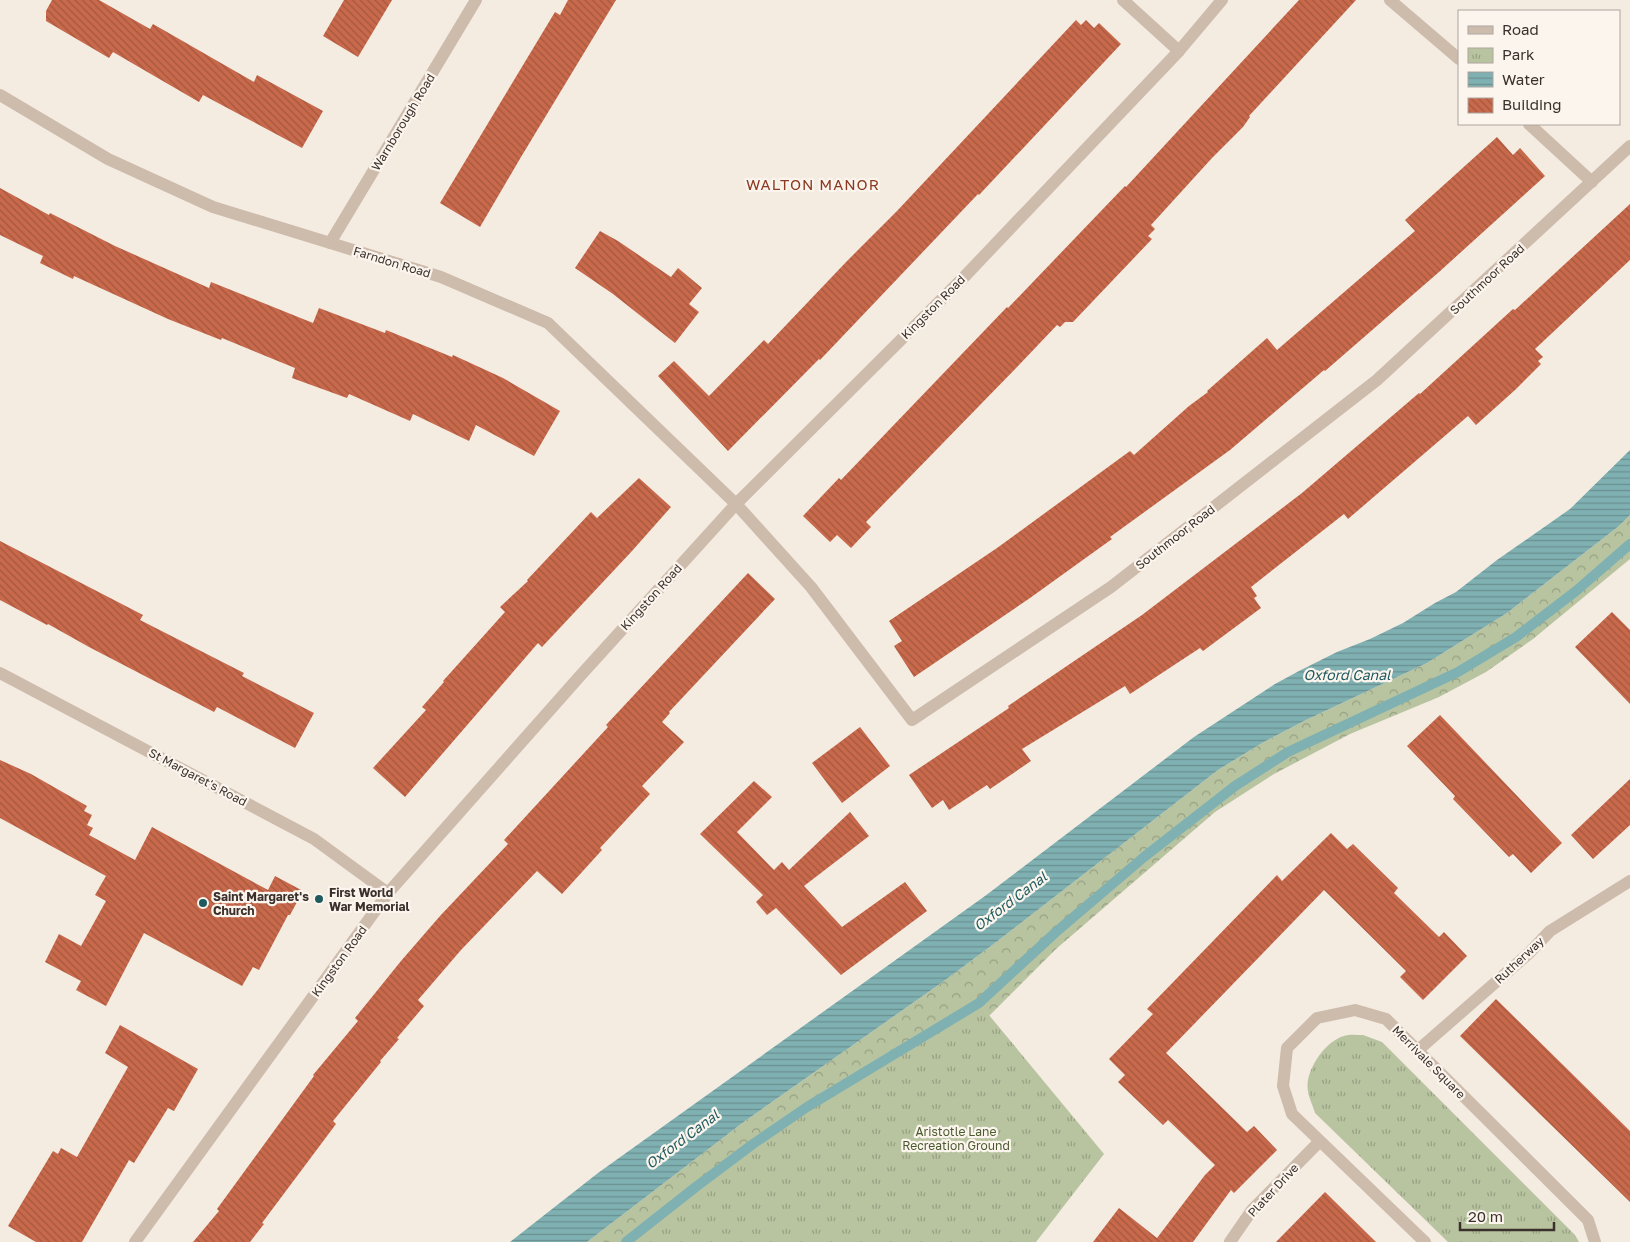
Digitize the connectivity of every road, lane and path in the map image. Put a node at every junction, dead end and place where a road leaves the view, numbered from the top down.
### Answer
1 (476, 0) edge
2 (1123, 0) edge
3 (1222, 0) edge
4 (1390, 0) edge
5 (1178, 51) junction
6 (1458, 58) edge
7 (0, 95) edge
8 (1530, 125) edge
9 (1630, 146) edge
10 (1592, 182) junction
11 (330, 243) junction
12 (736, 504) junction
13 (0, 673) edge
14 (1630, 881) edge
15 (388, 893) junction
16 (1417, 1051) junction
17 (1320, 1141) junction
18 (135, 1242) edge
19 (1230, 1242) edge
20 (1425, 1242) edge
21 (1595, 1242) edge

1 - 11 street, Warnborough Road
2 - 5 street
3 - 5 street, Kingston Road
4 - 6 street
5 - 12 street, Kingston Road
7 - 11 street, Farndon Road
8 - 10 street
9 - 10 street, Southmoor Road
10 - 12 street, Southmoor Road
11 - 12 street, Farndon Road
12 - 15 street, Kingston Road
13 - 15 street, St Margaret's Road
14 - 16 street, Rutherway
15 - 18 street, Kingston Road
16 - 17 street, Merrivale Square
16 - 21 street, Merrivale Square
17 - 19 street, Plater Drive
17 - 20 street, Merrivale Square

